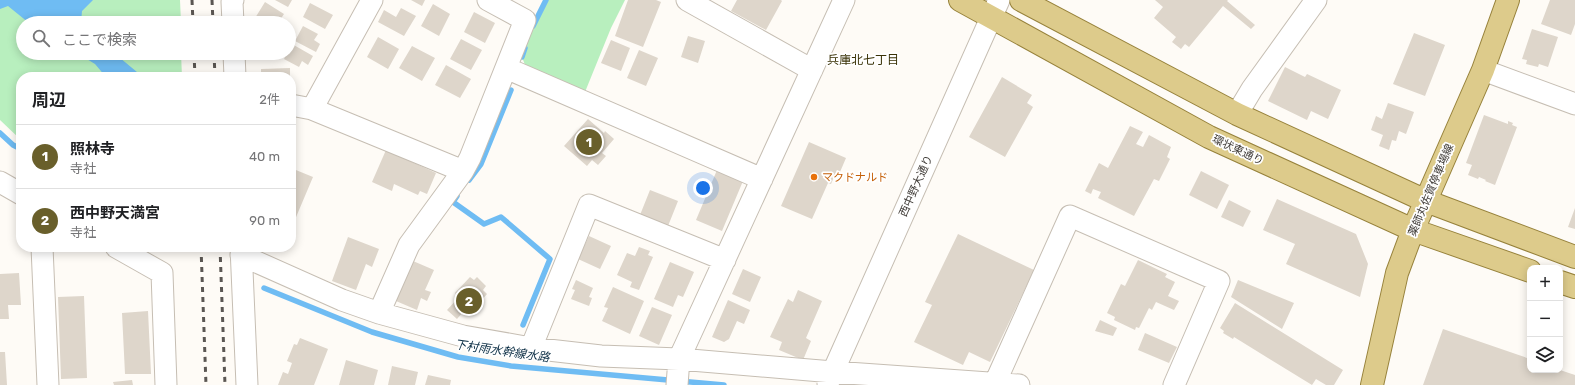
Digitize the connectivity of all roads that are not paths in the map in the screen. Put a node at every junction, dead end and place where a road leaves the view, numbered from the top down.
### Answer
1 (233, 0) edge
2 (372, 0) edge
3 (488, 0) edge
4 (687, 0) edge
5 (844, 0) edge
6 (960, 0) edge
7 (1021, 0) edge
8 (1316, 0) edge
9 (1508, 0) edge
10 (995, 9) edge
11 (233, 16) edge
12 (234, 60) edge
13 (506, 68) junction
14 (812, 70) junction
15 (1483, 70) junction
16 (235, 72) edge
17 (1575, 104) edge
18 (296, 106) edge
19 (312, 108) junction
20 (1237, 114) junction
21 (463, 171) junction
22 (762, 179) junction
23 (0, 182) edge
24 (16, 191) edge
25 (1426, 201) junction
26 (1413, 230) junction
27 (42, 252) edge
28 (125, 252) edge
29 (241, 252) edge
30 (243, 252) edge
31 (1575, 257) edge
32 (725, 260) junction
33 (1527, 270) edge
34 (1563, 283) edge
35 (1575, 287) edge
36 (379, 313) junction
37 (531, 348) junction
38 (679, 359) junction
39 (830, 378) edge
40 (995, 383) junction
41 (48, 385) edge
42 (166, 385) edge
43 (246, 385) edge
44 (677, 385) edge
45 (1019, 385) edge
46 (1174, 385) edge
47 (1372, 385) edge

1 - 11 street
2 - 19 street
3 - 13 street
4 - 14 street
5 - 14 street
6 - 10 main road, 環状東通り
7 - 20 main road
8 - 20 street
9 - 15 main road, 薬師丸佐賀停車場線
10 - 26 main road, 環状東通り
10 - 39 street, 西中野大通り
12 - 16 street
13 - 21 street
13 - 22 street
14 - 22 street
15 - 17 street
15 - 25 main road, 薬師丸佐賀停車場線
18 - 19 street
19 - 21 street
20 - 25 main road
21 - 36 street
22 - 32 street
23 - 24 street
25 - 26 main road, 薬師丸佐賀停車場線
25 - 31 main road
26 - 33 main road, 環状東通り
26 - 47 main road, 薬師丸佐賀停車場線
27 - 41 street
28 - 42 street
29 - 43 street
30 - 36 street
32 - 37 street
32 - 38 street
34 - 35 main road
36 - 37 street
37 - 38 street
38 - 39 street
38 - 44 street
39 - 40 street
40 - 45 street
40 - 46 street

